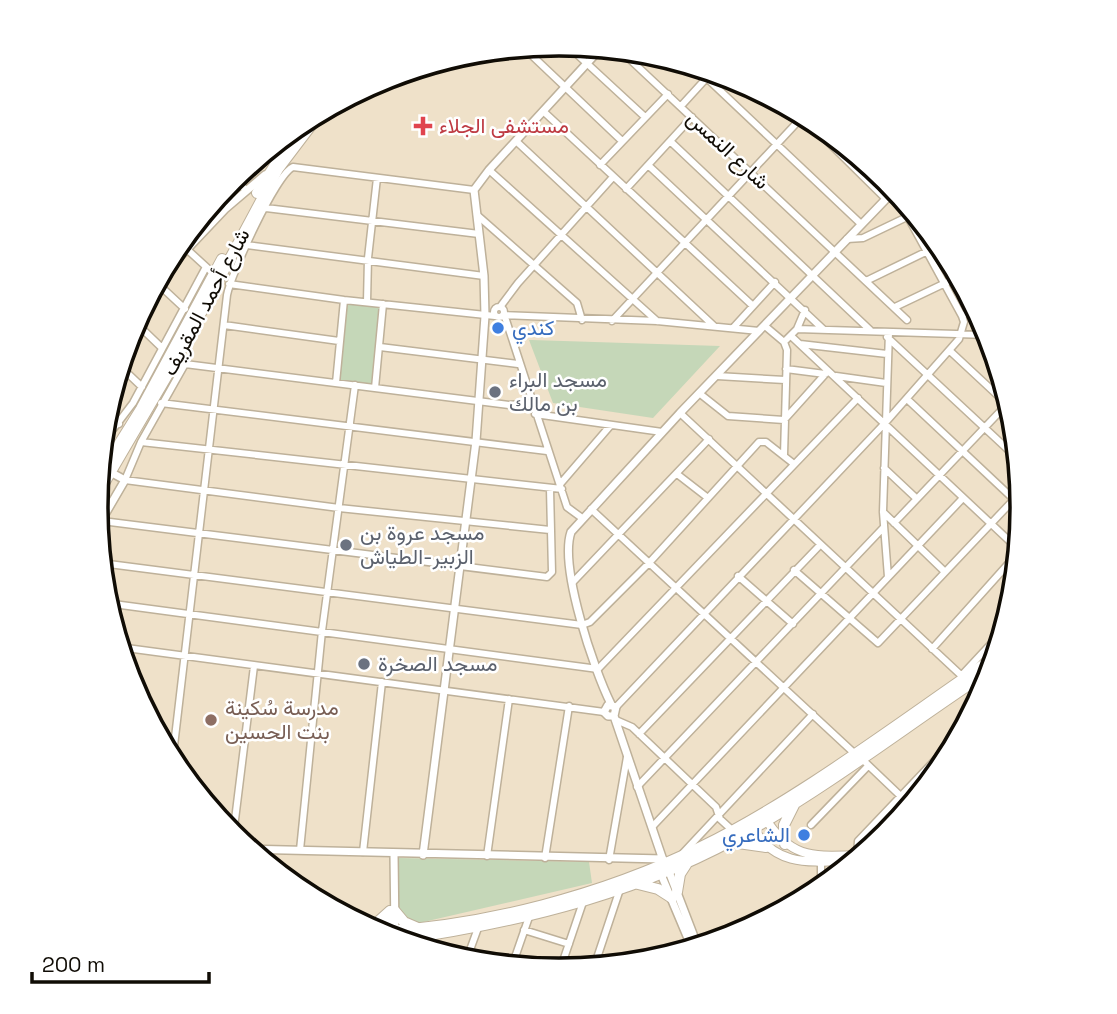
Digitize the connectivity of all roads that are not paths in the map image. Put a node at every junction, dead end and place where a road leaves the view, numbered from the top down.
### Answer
1 (533, 57) edge
2 (579, 57) edge
3 (593, 57) edge
4 (634, 63) edge
5 (587, 64) junction
6 (704, 80) edge
7 (711, 83) edge
8 (565, 87) junction
9 (668, 94) junction
10 (681, 106) junction
11 (543, 111) junction
12 (645, 117) junction
13 (692, 117) junction
14 (795, 123) edge
15 (304, 135) edge
16 (516, 141) junction
17 (622, 141) junction
18 (670, 141) junction
19 (776, 144) junction
20 (283, 150) edge
21 (278, 157) joint
22 (600, 164) junction
23 (648, 165) junction
24 (489, 170) junction
25 (751, 171) junction
26 (269, 172) junction
27 (613, 177) junction
28 (377, 178) junction
29 (242, 186) edge
30 (626, 189) junction
31 (246, 190) junction
32 (474, 190) junction
33 (728, 195) junction
34 (885, 197) edge
35 (586, 206) junction
36 (265, 208) junction
37 (475, 214) junction
38 (905, 218) edge
39 (215, 219) joint
40 (706, 219) junction
41 (372, 221) junction
42 (861, 223) junction
43 (480, 234) junction
44 (561, 235) junction
45 (197, 238) edge
46 (920, 238) edge
47 (847, 239) junction
48 (684, 243) junction
49 (247, 245) junction
50 (188, 251) edge
51 (835, 251) junction
52 (927, 251) junction
53 (368, 261) junction
54 (535, 265) junction
55 (205, 267) junction
56 (657, 272) junction
57 (214, 274) junction
58 (812, 275) junction
59 (484, 276) junction
60 (866, 281) junction
61 (775, 282) junction
62 (949, 282) edge
63 (229, 284) junction
64 (944, 284) junction
65 (164, 289) edge
66 (791, 298) junction
67 (633, 299) junction
68 (344, 300) junction
69 (366, 302) junction
70 (383, 304) junction
71 (752, 306) junction
72 (895, 307) junction
73 (184, 308) junction
74 (805, 310) junction
75 (501, 314) junction
76 (966, 314) edge
77 (192, 316) junction
78 (485, 316) junction
79 (962, 316) junction
80 (582, 320) junction
81 (907, 320) dead end
82 (612, 321) junction
83 (656, 321) junction
84 (224, 325) junction
85 (714, 326) junction
86 (733, 328) junction
87 (762, 328) junction
88 (797, 329) junction
89 (823, 329) junction
90 (144, 330) edge
91 (870, 330) junction
92 (888, 334) junction
93 (962, 334) junction
94 (791, 335) junction
95 (975, 335) edge
96 (339, 341) junction
97 (784, 342) junction
98 (800, 344) junction
99 (380, 347) junction
100 (162, 348) junction
101 (950, 351) junction
102 (887, 354) junction
103 (481, 359) junction
104 (519, 364) junction
105 (217, 368) junction
106 (786, 369) junction
107 (128, 373) edge
108 (829, 374) junction
109 (929, 374) junction
110 (717, 376) junction
111 (785, 380) junction
112 (336, 383) junction
113 (886, 383) junction
114 (355, 385) junction
115 (142, 387) junction
116 (375, 388) junction
117 (994, 392) edge
118 (699, 393) junction
119 (858, 398) junction
120 (907, 399) junction
121 (478, 400) junction
122 (161, 404) junction
123 (532, 404) junction
124 (212, 410) junction
125 (680, 413) junction
126 (1000, 413) edge
127 (536, 414) junction
128 (784, 420) junction
129 (116, 421) edge
130 (885, 423) junction
131 (119, 424) junction
132 (350, 425) junction
133 (610, 426) junction
134 (985, 428) junction
135 (114, 430) edge
136 (662, 432) junction
137 (709, 439) junction
138 (476, 441) junction
139 (141, 442) junction
140 (1006, 448) edge
141 (208, 449) junction
142 (547, 451) junction
143 (962, 451) junction
144 (784, 454) junction
145 (110, 460) edge
146 (110, 460) edge
147 (794, 464) junction
148 (345, 465) junction
149 (738, 467) junction
150 (884, 468) junction
151 (109, 470) edge
152 (677, 474) junction
153 (939, 476) junction
154 (125, 480) junction
155 (471, 480) junction
156 (561, 486) junction
157 (550, 489) junction
158 (204, 491) junction
159 (767, 495) junction
160 (1010, 495) edge
161 (963, 498) junction
162 (708, 499) junction
163 (917, 499) junction
164 (1010, 503) edge
165 (339, 508) junction
166 (591, 509) junction
167 (108, 511) edge
168 (883, 512) junction
169 (792, 517) junction
170 (582, 518) junction
171 (466, 520) junction
172 (894, 523) junction
173 (990, 524) junction
174 (108, 526) edge
175 (884, 527) junction
176 (550, 530) junction
177 (198, 533) junction
178 (619, 535) junction
179 (1008, 543) edge
180 (820, 545) junction
181 (918, 545) junction
182 (335, 551) junction
183 (553, 560) junction
184 (569, 561) junction
185 (649, 563) junction
186 (111, 564) edge
187 (1006, 564) edge
188 (458, 566) junction
189 (846, 568) junction
190 (794, 570) junction
191 (944, 570) junction
192 (193, 574) junction
193 (738, 576) junction
194 (888, 578) junction
195 (573, 582) junction
196 (678, 589) junction
197 (329, 591) junction
198 (821, 594) junction
199 (874, 594) junction
200 (766, 600) junction
201 (118, 605) edge
202 (454, 608) junction
203 (704, 613) junction
204 (188, 614) junction
205 (901, 619) junction
206 (849, 621) junction
207 (793, 624) junction
208 (582, 625) junction
209 (322, 631) junction
210 (730, 638) junction
211 (130, 648) edge
212 (449, 648) junction
213 (932, 649) junction
214 (986, 653) edge
215 (185, 654) junction
216 (757, 662) junction
217 (254, 666) junction
218 (980, 668) edge
219 (598, 669) junction
220 (320, 673) junction
221 (977, 675) edge
222 (965, 679) junction
223 (382, 682) junction
224 (784, 687) junction
225 (972, 687) edge
226 (444, 691) junction
227 (509, 699) junction
228 (569, 706) junction
229 (604, 712) joint
230 (614, 712) junction
231 (813, 714) junction
232 (639, 734) junction
233 (173, 741) edge
234 (627, 757) junction
235 (665, 758) junction
236 (861, 759) junction
237 (921, 775) edge
238 (693, 784) junction
239 (637, 787) junction
240 (901, 796) junction
241 (796, 802) junction
242 (718, 813) junction
243 (764, 816) junction
244 (235, 821) edge
245 (752, 824) junction
246 (811, 825) dead end
247 (652, 827) junction
248 (732, 830) junction
249 (727, 843) junction
250 (785, 844) junction
251 (858, 844) edge
252 (766, 846) junction
253 (265, 849) edge
254 (300, 850) junction
255 (363, 852) junction
256 (394, 854) junction
257 (423, 855) junction
258 (845, 855) edge
259 (487, 856) junction
260 (545, 858) junction
261 (685, 858) junction
262 (840, 859) edge
263 (609, 860) junction
264 (821, 862) junction
265 (664, 866) junction
266 (821, 874) edge
267 (634, 883) junction
268 (620, 889) junction
269 (674, 895) junction
270 (583, 902) junction
271 (392, 909) junction
272 (529, 917) junction
273 (379, 921) edge
274 (393, 926) edge
275 (418, 928) junction
276 (478, 928) junction
277 (524, 930) junction
278 (407, 932) edge
279 (414, 934) edge
280 (693, 937) edge
281 (689, 939) edge
282 (569, 944) junction
283 (470, 949) edge
284 (515, 956) edge
285 (598, 956) edge
286 (564, 958) edge

1 - 8 street
2 - 5 street
3 - 5 street
4 - 9 street, شارع النمس
5 - 8 street
5 - 12 street
6 - 10 street
7 - 19 street
8 - 11 street
8 - 17 street
9 - 10 street, شارع النمس
9 - 12 street
10 - 13 street, شارع النمس
11 - 16 street
11 - 22 street
12 - 17 street
13 - 18 street
13 - 25 street, شارع النمس
14 - 19 street
15 - 145 main road, شارع أحمد المقريف
16 - 24 street
16 - 35 street
17 - 22 street
18 - 23 street
18 - 33 street
19 - 25 street
19 - 42 street
20 - 21 main road, شارع أحمد المقريف
21 - 26 main road, شارع أحمد المقريف
22 - 27 street
23 - 30 street
23 - 40 street
24 - 32 street
24 - 44 street
25 - 33 street
25 - 51 street, شارع النمس
26 - 31 street
26 - 57 main road, شارع أحمد المقريف
27 - 30 street
27 - 35 street
28 - 32 street
28 - 36 street
28 - 41 street
29 - 31 street
30 - 48 street
31 - 39 street
32 - 37 street
33 - 40 street
33 - 58 street
34 - 42 street
35 - 44 street
35 - 56 street
36 - 41 street
36 - 49 street
37 - 43 street
37 - 54 street
38 - 47 street
39 - 45 street
40 - 48 street
40 - 61 street
41 - 43 street
41 - 53 street
42 - 47 street
43 - 59 street
44 - 54 street
44 - 67 street
46 - 52 street
47 - 51 street
48 - 56 street
48 - 71 street
49 - 53 street
49 - 63 street
50 - 55 street
51 - 58 street
51 - 60 street, شارع النمس
52 - 60 street
52 - 64 street
53 - 59 street
53 - 69 street
54 - 75 street
54 - 80 street
55 - 57 street
55 - 73 street
56 - 67 street
56 - 85 street
57 - 77 main road, شارع أحمد المقريف
58 - 66 street
58 - 91 street
59 - 78 street
60 - 72 street, شارع النمس
61 - 66 street
61 - 71 street
62 - 64 street
63 - 68 street
63 - 84 street
64 - 72 street
64 - 79 street
65 - 73 street
66 - 74 street
66 - 87 street
67 - 82 street
67 - 83 street
68 - 69 street
68 - 96 street
69 - 70 street
70 - 78 street
70 - 99 street
71 - 86 street
72 - 81 street, شارع النمس
73 - 77 street
73 - 100 street
74 - 88 street
74 - 89 street
75 - 78 street
75 - 80 street
75 - 104 street
76 - 79 street
77 - 146 main road, شارع أحمد المقريف
78 - 103 street
79 - 93 street
80 - 82 street
82 - 83 street
83 - 85 street
84 - 96 street
84 - 105 street
85 - 86 street
86 - 87 street
87 - 97 street
87 - 110 street
88 - 89 street
88 - 94 street
89 - 91 street
90 - 100 street
91 - 92 street
92 - 93 street
92 - 102 street
92 - 109 street
93 - 95 street
93 - 101 street
94 - 97 street
94 - 98 street
96 - 112 street
97 - 106 street
98 - 102 street
98 - 108 street
99 - 103 street
99 - 116 street
100 - 115 street
101 - 109 street
101 - 117 street
102 - 113 street
103 - 104 street
103 - 121 street
104 - 123 street
105 - 112 street
105 - 122 street
105 - 124 street
106 - 108 street
106 - 111 street
107 - 115 street
108 - 113 street
108 - 119 street
108 - 128 street
109 - 120 street
109 - 134 street
110 - 111 street
110 - 118 street
111 - 128 street
112 - 114 street
113 - 130 street
114 - 116 street
114 - 132 street
115 - 131 street
116 - 121 street
118 - 125 street
118 - 128 street
119 - 130 street
119 - 147 street
120 - 130 street
120 - 143 street
121 - 123 street
121 - 138 street
122 - 124 street
122 - 139 street
123 - 127 street
124 - 132 street
124 - 141 street
125 - 136 street
125 - 137 street
126 - 134 street
127 - 133 street
127 - 142 street
128 - 144 street
129 - 131 street
130 - 150 street
130 - 153 street
130 - 169 street
131 - 135 street
132 - 138 street
132 - 148 street
133 - 136 street
133 - 156 street
134 - 140 street
134 - 143 street
136 - 166 street
137 - 149 street
137 - 152 street
138 - 142 street
138 - 155 street
139 - 141 street
139 - 154 street
141 - 148 street
141 - 158 street
142 - 156 street
143 - 153 street
143 - 160 street
144 - 147 street
144 - 149 street
147 - 159 street
148 - 155 street
148 - 165 street
149 - 159 street
149 - 162 street
150 - 163 street
150 - 168 street
151 - 154 street
152 - 162 street
152 - 178 street
153 - 161 street
153 - 163 street
154 - 158 street
154 - 167 street
155 - 157 street
155 - 171 street
156 - 157 street
156 - 170 street
157 - 176 street
158 - 165 street
158 - 177 street
159 - 169 street
159 - 196 street
161 - 173 street
161 - 181 street
162 - 185 street
163 - 172 street
164 - 173 street
165 - 171 street
165 - 182 street
166 - 170 street
166 - 178 street
168 - 172 street
168 - 175 street
169 - 180 street
169 - 193 street
170 - 184 street
171 - 176 street
171 - 188 street
172 - 181 street
173 - 179 street
173 - 191 street
174 - 177 street
175 - 189 street
175 - 194 street
176 - 183 street
177 - 182 street
177 - 192 street
178 - 185 street
178 - 195 street
180 - 189 street
180 - 190 street
181 - 191 street
181 - 194 street
182 - 188 street
182 - 197 street
183 - 184 street
183 - 188 street
184 - 195 street
185 - 196 street
185 - 208 street
186 - 192 street
187 - 213 street
188 - 202 street
189 - 198 street
189 - 199 street
190 - 198 street
190 - 200 street
191 - 205 street
192 - 197 street
192 - 204 street
193 - 200 street
193 - 203 street
194 - 199 street
195 - 208 street
196 - 203 street
196 - 219 street
197 - 202 street
197 - 209 street
198 - 206 street
198 - 207 street
199 - 205 street
199 - 206 street
200 - 207 street
200 - 210 street
201 - 204 street
202 - 208 street
202 - 212 street
203 - 210 street
203 - 230 street
204 - 209 street
204 - 215 street
205 - 206 street
205 - 213 street
206 - 224 street
207 - 216 street
208 - 219 street
209 - 212 street
209 - 220 street
210 - 216 street
210 - 232 street
211 - 215 street
212 - 219 street
212 - 226 street
213 - 222 street
214 - 222 street
215 - 217 street
215 - 233 street
216 - 224 street
216 - 235 street
217 - 220 street
217 - 244 street
218 - 222 main road
219 - 230 street
220 - 223 street
220 - 254 street
221 - 222 main road
222 - 225 street
222 - 236 main road
223 - 226 street
223 - 255 street
224 - 231 street
224 - 238 street
226 - 227 street
226 - 257 street
227 - 228 street
227 - 259 street
228 - 229 street
228 - 260 street
229 - 230 street
230 - 232 street
230 - 234 street
231 - 236 street
231 - 242 street
232 - 235 street
234 - 239 street
234 - 263 street
235 - 238 street
235 - 239 street
236 - 240 street
236 - 241 main road
236 - 243 main road
236 - 246 street
237 - 240 street
238 - 242 street
238 - 247 street
239 - 247 street
240 - 251 street
241 - 243 main road
241 - 250 main road
242 - 248 street
242 - 261 street
243 - 245 main road
243 - 250 main road
245 - 248 main road
245 - 249 main road
245 - 252 main road
247 - 265 street
248 - 261 main road
249 - 252 main road
249 - 261 main road
250 - 258 main road
252 - 264 main road
253 - 254 street
254 - 255 street
255 - 256 street
256 - 257 street
256 - 271 street
257 - 259 street
259 - 260 street
260 - 263 street
261 - 265 main road
261 - 269 main road
262 - 264 main road
263 - 265 street
264 - 266 street
265 - 267 main road
265 - 269 street
265 - 275 main road
267 - 268 main road
267 - 269 main road
268 - 270 main road
268 - 285 street
269 - 280 street
269 - 281 street
270 - 272 main road
270 - 282 street
271 - 273 main road
271 - 274 street
271 - 275 main road
272 - 276 main road
272 - 277 street
275 - 278 main road
276 - 279 main road
276 - 283 street
277 - 282 street
277 - 284 street
282 - 286 street

